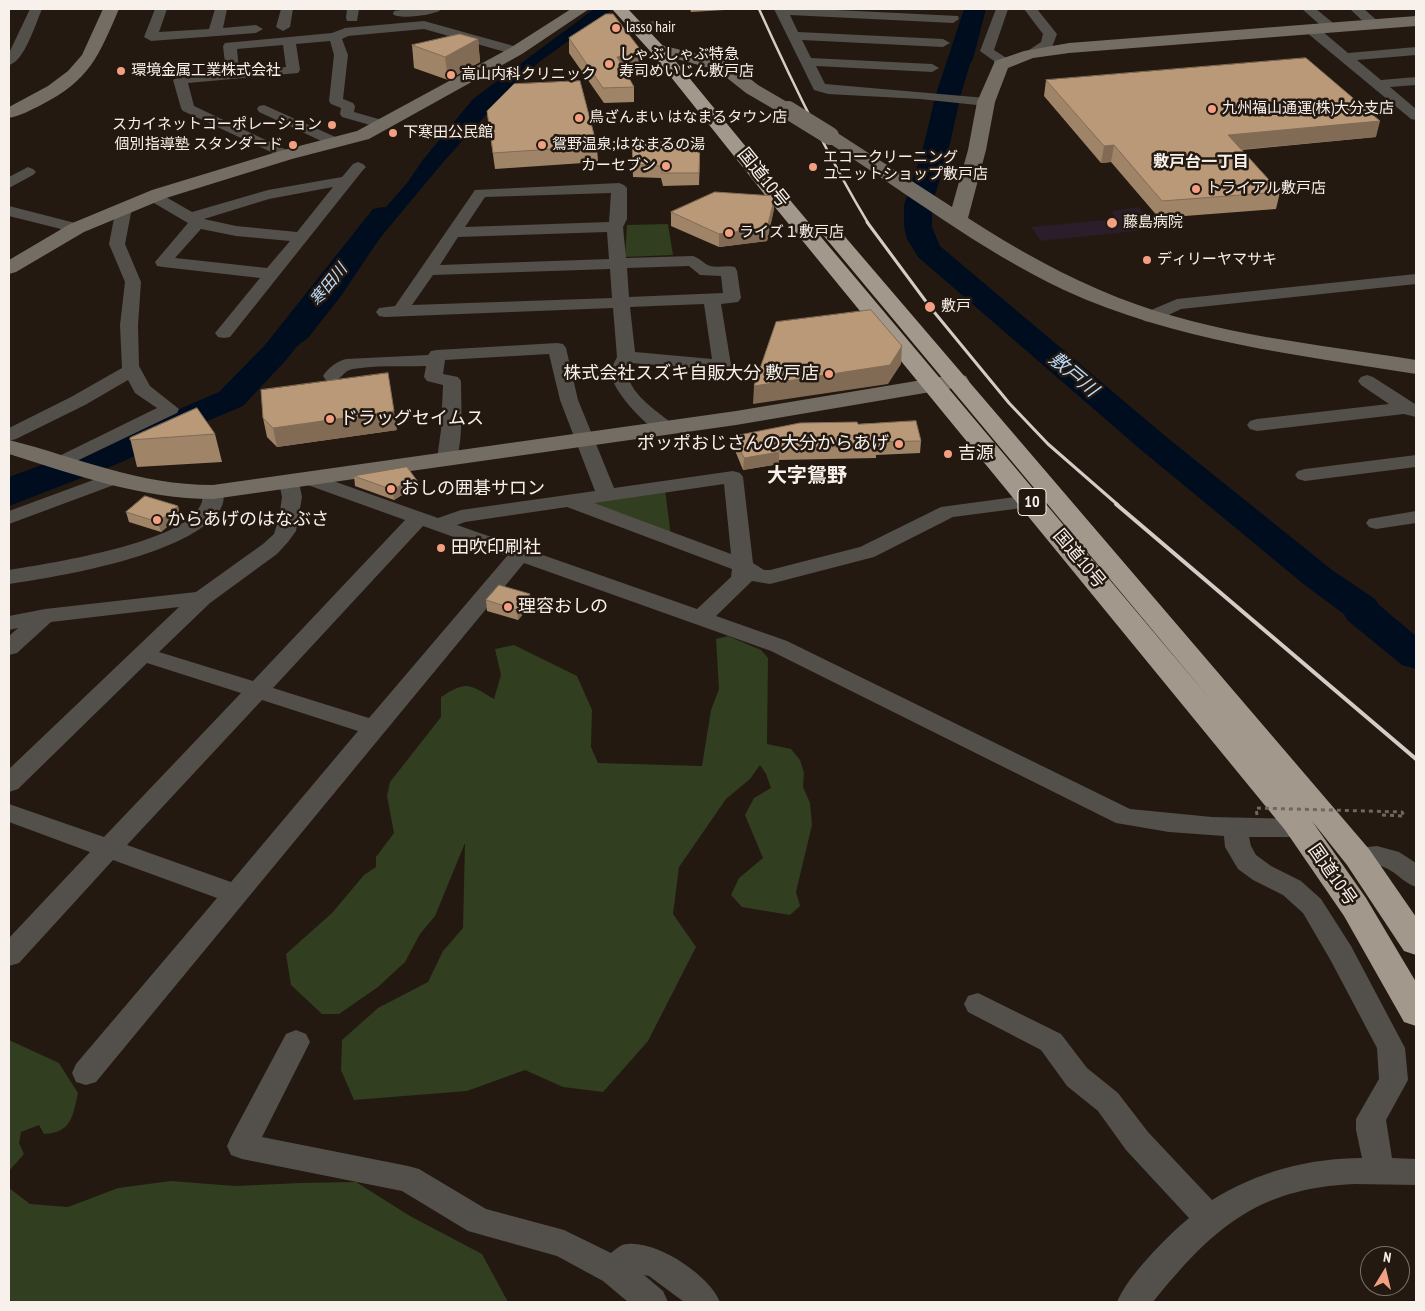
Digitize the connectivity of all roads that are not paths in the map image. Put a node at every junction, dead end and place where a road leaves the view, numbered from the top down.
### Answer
1 (36, 9) edge
2 (111, 9) edge
3 (161, 9) edge
4 (221, 9) edge
5 (286, 9) edge
6 (436, 9) edge
7 (581, 9) edge
8 (1002, 9) edge
9 (1030, 9) edge
10 (1308, 9) edge
11 (1356, 9) edge
12 (781, 10) edge
13 (955, 14) edge
14 (388, 15) dead end
15 (420, 15) edge
16 (349, 16) edge
17 (370, 16) dead end
18 (635, 16) edge
19 (1416, 20) edge
20 (1374, 24) junction
21 (299, 26) dead end
22 (283, 27) junction
23 (1331, 27) junction
24 (1311, 29) junction
25 (215, 32) junction
26 (794, 36) junction
27 (335, 37) junction
28 (289, 41) junction
29 (943, 42) junction
30 (657, 49) junction
31 (516, 51) junction
32 (1416, 51) edge
33 (1030, 54) junction
34 (682, 56) junction
35 (1345, 57) junction
36 (9, 61) edge
37 (806, 62) junction
38 (1001, 64) junction
39 (233, 75) junction
40 (1416, 81) edge
41 (928, 84) junction
42 (1378, 84) junction
43 (980, 101) junction
44 (264, 109) dead end
45 (9, 113) edge
46 (1416, 116) edge
47 (384, 125) junction
48 (336, 142) junction
49 (286, 155) junction
50 (358, 167) dead end
51 (28, 172) dead end
52 (347, 181) junction
53 (9, 183) edge
54 (153, 196) junction
55 (124, 208) junction
56 (9, 211) edge
57 (958, 219) junction
58 (194, 220) junction
59 (615, 227) junction
60 (77, 228) junction
61 (454, 232) junction
62 (302, 237) junction
63 (618, 264) junction
64 (9, 268) edge
65 (428, 270) junction
66 (272, 274) junction
67 (1416, 279) edge
68 (712, 299) junction
69 (621, 302) junction
70 (408, 311) junction
71 (385, 312) dead end
72 (1150, 317) junction
73 (224, 333) dead end
74 (626, 357) junction
75 (436, 360) junction
76 (132, 370) junction
77 (1413, 370) edge
78 (332, 376) dead end
79 (1367, 381) dead end
80 (946, 383) junction
81 (1412, 411) edge
82 (1257, 425) dead end
83 (666, 428) junction
84 (9, 435) edge
85 (585, 439) junction
86 (9, 447) edge
87 (447, 459) junction
88 (1416, 461) edge
89 (62, 462) junction
90 (1305, 475) dead end
91 (110, 477) junction
92 (299, 480) junction
93 (213, 492) junction
94 (607, 495) junction
95 (570, 500) junction
96 (1030, 501) junction
97 (1416, 517) edge
98 (9, 518) edge
99 (428, 521) junction
100 (1376, 523) dead end
101 (520, 554) junction
102 (743, 566) junction
103 (9, 577) edge
104 (202, 598) junction
105 (45, 616) junction
106 (700, 618) junction
107 (9, 623) edge
108 (9, 648) edge
109 (143, 654) junction
110 (257, 690) junction
111 (374, 728) junction
112 (9, 783) edge
113 (9, 813) edge
114 (1246, 821) junction
115 (1300, 828) junction
116 (109, 848) junction
117 (1358, 857) junction
118 (1416, 877) edge
119 (236, 894) junction
120 (1416, 942) edge
121 (9, 955) edge
122 (978, 1004) dead end
123 (1416, 1012) edge
124 (296, 1042) dead end
125 (86, 1073) dead end
126 (1379, 1170) junction
127 (1416, 1172) edge
128 (1210, 1219) junction
129 (614, 1271) junction
130 (652, 1302) edge
131 (704, 1302) edge
132 (1133, 1302) edge

1 - 36 street
2 - 45 street
3 - 25 street
4 - 25 street
5 - 22 street
6 - 15 street
7 - 31 street
8 - 38 street
9 - 33 street
10 - 23 street
11 - 20 street
12 - 13 street
12 - 26 street
13 - 29 street
14 - 15 street
15 - 27 street
15 - 31 street
16 - 17 street
18 - 30 highway, 国道10号 / 10
18 - 34 highway, 国道10号 / 10
19 - 20 street
20 - 23 street
21 - 22 street
22 - 25 street
23 - 24 street
24 - 33 street
24 - 35 street
26 - 29 street
26 - 37 street
27 - 28 street
27 - 47 street
28 - 39 street
28 - 39 street
29 - 41 street
30 - 34 street
30 - 80 highway, 国道10号 / 10
31 - 47 street
32 - 35 street
33 - 38 street
34 - 57 street, bridge
34 - 80 highway, 国道10号 / 10
35 - 42 street
37 - 41 street
37 - 41 street
38 - 43 street
39 - 49 street
40 - 42 street
41 - 43 street
42 - 46 street
43 - 57 street
44 - 48 street
47 - 48 street
48 - 49 street
49 - 54 street
50 - 52 street
51 - 53 street
52 - 58 street
52 - 62 street
54 - 55 street
54 - 58 street
55 - 60 street
55 - 76 street
56 - 60 street
57 - 72 street
58 - 62 street
58 - 66 street
59 - 61 street
59 - 61 street
59 - 63 street
60 - 64 street
61 - 65 street
62 - 66 street
63 - 65 street
63 - 68 street
63 - 69 street
65 - 70 street
66 - 73 street
67 - 72 street
68 - 69 street
68 - 74 street
69 - 70 street
69 - 74 street
70 - 71 street
72 - 77 street
74 - 83 street
75 - 78 street
75 - 85 street
75 - 87 street
76 - 84 street
76 - 89 street
79 - 81 street
80 - 83 street
80 - 96 highway, 国道10号 / 10
80 - 117 highway, 国道10号 / 10
81 - 82 street
83 - 85 street
85 - 87 street
85 - 94 street
86 - 89 street
87 - 92 street
88 - 90 street
89 - 91 street
91 - 93 street
91 - 98 street
92 - 93 street
92 - 99 street
92 - 104 street
93 - 103 street
94 - 95 street
94 - 102 street
95 - 99 street
95 - 102 street
96 - 102 street
96 - 115 highway, 国道10号 / 10
97 - 100 street
99 - 101 street
99 - 110 street
101 - 106 street
101 - 111 street
102 - 106 street
104 - 105 street
104 - 109 street
105 - 107 street
105 - 108 street
106 - 114 street
109 - 110 street
109 - 112 street
110 - 111 street
110 - 116 street
111 - 119 street
113 - 116 street
114 - 115 street
114 - 126 street
115 - 123 highway, 国道10号 / 10
116 - 119 street
116 - 121 street
117 - 118 street
117 - 120 highway, 国道10号 / 10
119 - 125 street
122 - 128 street
124 - 129 street
126 - 127 street
126 - 128 street
128 - 132 street
129 - 130 street
129 - 131 street

